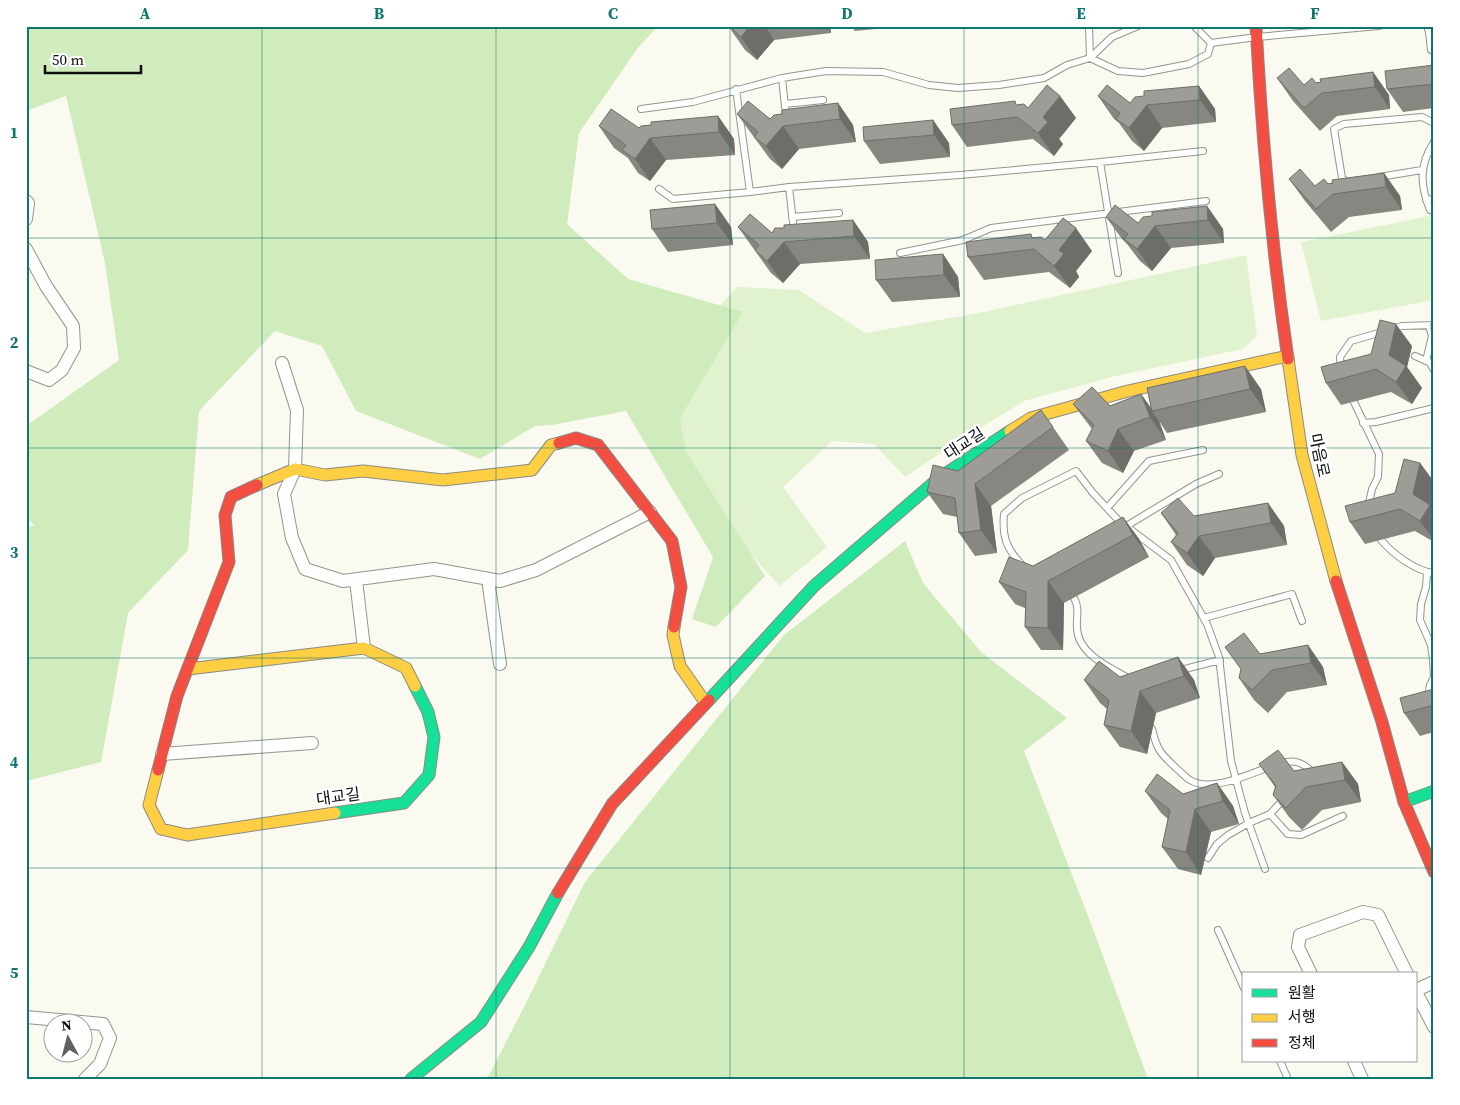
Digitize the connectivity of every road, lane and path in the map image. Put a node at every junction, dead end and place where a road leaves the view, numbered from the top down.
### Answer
1 (1089, 26) edge
2 (1138, 26) edge
3 (1194, 26) edge
4 (1379, 26) edge
5 (1427, 26) edge
6 (1257, 32) edge
7 (1432, 35) edge
8 (1211, 43) junction
9 (1431, 50) dead end
10 (1090, 58) junction
11 (782, 78) junction
12 (736, 90) junction
13 (823, 100) dead end
14 (784, 104) junction
15 (642, 109) dead end
16 (786, 118) edge
17 (1434, 123) edge
18 (1434, 142) edge
19 (1203, 151) dead end
20 (1100, 162) junction
21 (1422, 170) junction
22 (1375, 177) edge
23 (1357, 180) edge
24 (789, 187) junction
25 (659, 189) dead end
26 (750, 192) junction
27 (1434, 198) edge
28 (1426, 200) junction
29 (26, 201) edge
30 (1206, 201) dead end
31 (1430, 210) dead end
32 (839, 212) dead end
33 (1108, 213) junction
34 (792, 217) junction
35 (26, 219) edge
36 (794, 234) edge
37 (26, 249) edge
38 (900, 253) dead end
39 (1118, 273) dead end
40 (1431, 325) edge
41 (1288, 356) junction
42 (1415, 356) dead end
43 (1426, 361) junction
44 (282, 363) dead end
45 (1434, 370) edge
46 (26, 371) edge
47 (1342, 376) edge
48 (1354, 402) dead end
49 (1434, 408) edge
50 (1363, 424) junction
51 (1203, 450) dead end
52 (295, 469) junction
53 (1218, 474) dead end
54 (1106, 508) junction
55 (650, 512) junction
56 (1367, 518) edge
57 (1126, 526) junction
58 (1117, 532) edge
59 (1381, 540) dead end
60 (1032, 569) edge
61 (1430, 573) edge
62 (488, 579) junction
63 (356, 580) junction
64 (1074, 598) dead end
65 (1204, 618) junction
66 (1302, 621) dead end
67 (364, 648) junction
68 (1220, 660) junction
69 (500, 664) dead end
70 (188, 669) junction
71 (1172, 672) edge
72 (1144, 679) edge
73 (1134, 682) junction
74 (1138, 690) edge
75 (1428, 697) edge
76 (705, 702) junction
77 (1152, 729) dead end
78 (312, 743) dead end
79 (162, 754) junction
80 (1321, 773) edge
81 (1236, 779) junction
82 (1434, 791) edge
83 (1282, 801) edge
84 (1404, 802) junction
85 (1270, 814) junction
86 (1344, 816) dead end
87 (1249, 823) junction
88 (1208, 858) dead end
89 (1265, 869) dead end
90 (1434, 872) edge
91 (1218, 930) dead end
92 (1310, 972) edge
93 (1406, 972) edge
94 (1434, 982) edge
95 (1242, 984) edge
96 (1418, 990) edge
97 (1418, 995) edge
98 (26, 1017) edge
99 (1434, 1027) edge
100 (1280, 1062) edge
101 (1354, 1062) edge
102 (85, 1079) edge
103 (411, 1079) edge
104 (1288, 1079) edge
105 (1362, 1079) edge

1 - 10 lane
2 - 10 lane
3 - 8 lane
4 - 6 lane
5 - 7 lane
6 - 8 lane
6 - 41 street, 마음로
7 - 9 lane
8 - 10 lane
10 - 11 lane
11 - 12 lane
11 - 14 lane
12 - 15 lane
12 - 26 lane
13 - 14 lane
14 - 16 lane
17 - 23 lane
18 - 21 lane
19 - 20 lane
20 - 24 lane
20 - 33 lane
21 - 22 lane
21 - 28 lane
24 - 26 lane
24 - 34 lane
25 - 26 lane
27 - 28 lane
28 - 31 lane
29 - 35 street
30 - 33 lane
32 - 34 lane
33 - 38 lane
33 - 39 lane
34 - 36 lane
37 - 46 street
40 - 43 lane
40 - 47 lane
41 - 76 street, 대교길
41 - 84 street, 마음로
42 - 43 lane
43 - 45 lane
44 - 52 street
48 - 50 lane
49 - 50 lane
50 - 56 lane
51 - 54 lane
52 - 55 street
52 - 63 street
52 - 70 street, 대교길
53 - 57 lane
54 - 57 lane
54 - 60 lane
55 - 62 street
55 - 76 street
57 - 58 lane
57 - 65 lane
59 - 61 lane
61 - 75 lane
62 - 63 street
62 - 69 street
63 - 67 street
64 - 73 lane
65 - 66 lane
65 - 68 lane
67 - 70 street
67 - 79 street, 대교길
68 - 71 lane
68 - 81 lane
70 - 79 street, 대교길
72 - 73 lane
73 - 74 lane
76 - 103 street, 대교길
77 - 81 lane
78 - 79 street
80 - 81 lane
81 - 87 lane
82 - 84 street
83 - 85 lane
84 - 90 street, 마음로
85 - 86 lane
85 - 87 lane
87 - 88 lane
87 - 89 lane
91 - 95 lane
92 - 93 street
94 - 96 street
97 - 99 street
98 - 102 street
100 - 104 lane
101 - 105 street

